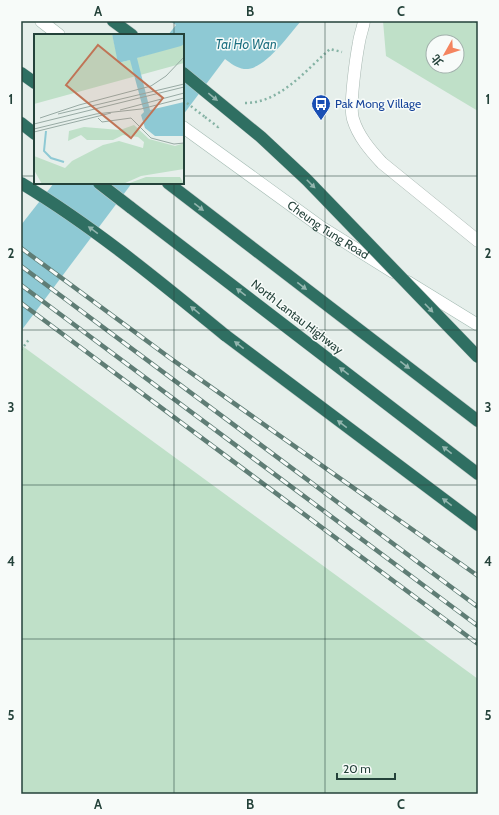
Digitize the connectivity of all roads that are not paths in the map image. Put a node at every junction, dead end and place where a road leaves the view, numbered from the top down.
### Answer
1 (41, 21) edge
2 (113, 21) edge
3 (364, 21) edge
4 (58, 34) edge
5 (131, 34) edge
6 (21, 73) edge
7 (184, 74) edge
8 (34, 82) edge
9 (21, 123) edge
10 (186, 130) edge
11 (34, 133) edge
12 (21, 183) edge
13 (100, 184) edge
14 (169, 184) edge
15 (478, 241) edge
16 (478, 325) edge
17 (478, 357) edge
18 (478, 421) edge
19 (478, 474) edge
20 (478, 525) edge

1 - 4 main road
2 - 5 highway
3 - 15 main road
6 - 8 highway
7 -> 17 highway, bridge
9 - 11 highway
10 - 16 main road, Cheung Tung Road
20 -> 12 highway, bridge
19 -> 13 highway, North Lantau Highway, bridge
14 -> 18 highway

